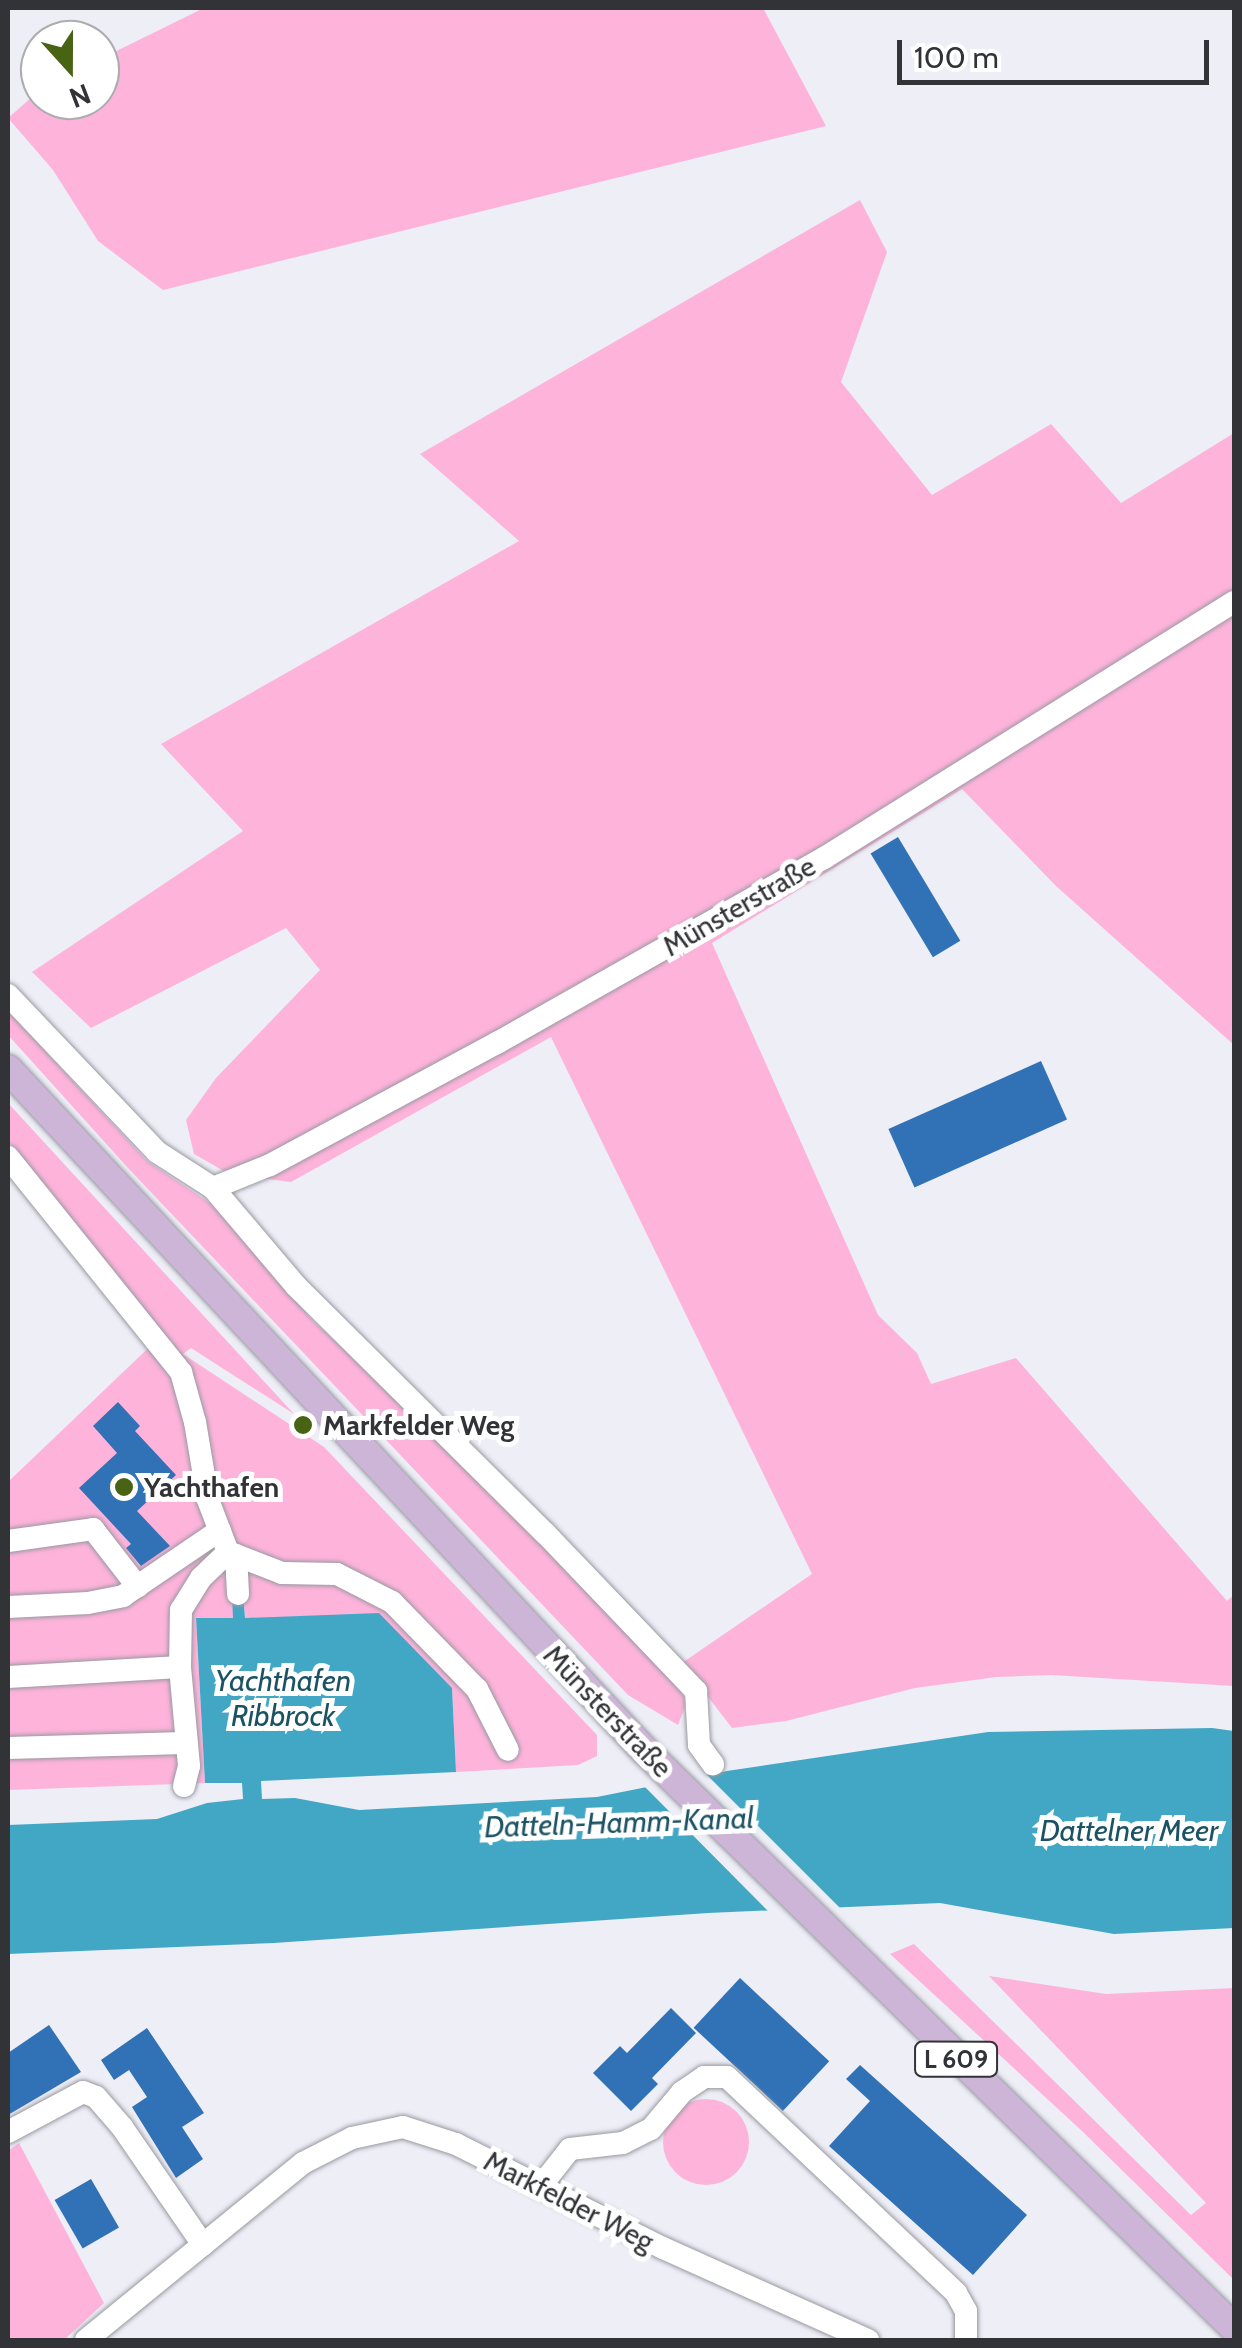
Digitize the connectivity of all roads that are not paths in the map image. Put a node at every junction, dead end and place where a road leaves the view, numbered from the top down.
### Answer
1 (1234, 602) edge
2 (8, 995) edge
3 (8, 1069) edge
4 (8, 1157) edge
5 (213, 1188) junction
6 (8, 1541) edge
7 (228, 1545) junction
8 (138, 1587) junction
9 (238, 1594) dead end
10 (8, 1607) edge
11 (180, 1667) junction
12 (8, 1677) edge
13 (184, 1743) junction
14 (8, 1748) edge
15 (508, 1750) dead end
16 (714, 1764) dead end
17 (184, 1786) dead end
18 (8, 2132) edge
19 (540, 2186) junction
20 (203, 2244) junction
21 (1234, 2328) edge
22 (86, 2340) edge
23 (868, 2340) edge
24 (966, 2340) edge

1 - 5 street, Münsterstraße
2 - 5 street
3 - 21 main road, Münsterstraße / L 609
4 - 7 street
5 - 16 street
6 - 8 street
7 - 8 street
7 - 9 street
7 - 11 street
7 - 15 street
8 - 10 street
11 - 12 street
11 - 13 street
13 - 14 street
13 - 17 street
18 - 20 street
19 - 20 street, Markfelder Weg
19 - 23 street, Markfelder Weg
19 - 24 street
20 - 22 street, Markfelder Weg

